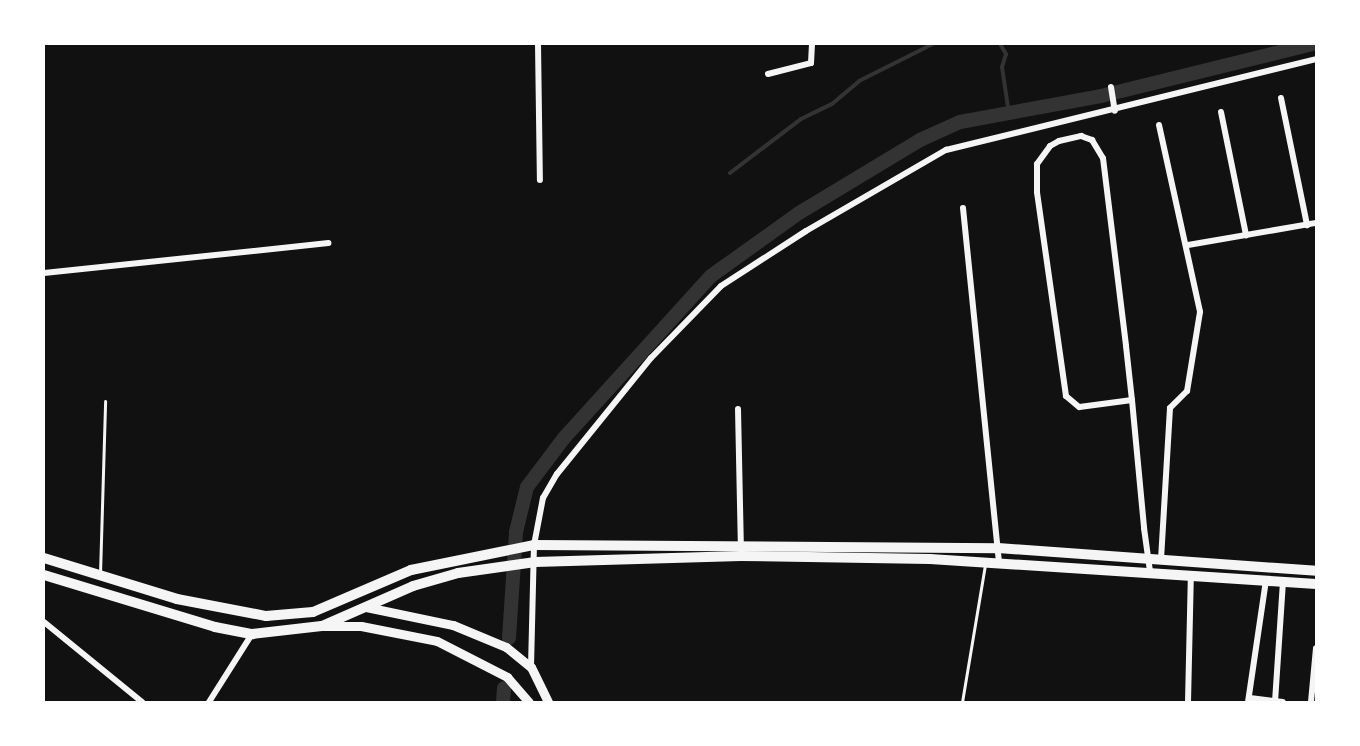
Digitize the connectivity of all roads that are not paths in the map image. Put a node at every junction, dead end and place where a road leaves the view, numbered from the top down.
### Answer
1 (538, 44) edge
2 (813, 44) edge
3 (1317, 59) edge
4 (768, 74) dead end
5 (1111, 87) dead end
6 (1281, 98) dead end
7 (1115, 111) junction
8 (1221, 112) dead end
9 (1159, 125) dead end
10 (540, 180) dead end
11 (963, 208) dead end
12 (1317, 223) edge
13 (1306, 225) junction
14 (1246, 235) junction
15 (327, 243) dead end
16 (1188, 245) junction
17 (44, 273) edge
18 (1132, 400) junction
19 (105, 401) dead end
20 (738, 409) dead end
21 (741, 544) junction
22 (530, 546) junction
23 (998, 548) junction
24 (741, 556) junction
25 (1148, 557) junction
26 (44, 558) edge
27 (1161, 558) junction
28 (531, 562) junction
29 (985, 562) junction
30 (999, 562) junction
31 (1150, 571) junction
32 (1317, 571) edge
33 (1191, 574) junction
34 (44, 575) edge
35 (99, 575) junction
36 (1266, 579) junction
37 (1283, 580) junction
38 (1317, 584) edge
39 (366, 607) junction
40 (44, 622) edge
41 (322, 626) junction
42 (252, 634) junction
43 (1317, 648) edge
44 (531, 667) junction
45 (1249, 700) edge
46 (142, 702) edge
47 (209, 702) edge
48 (529, 702) edge
49 (548, 702) edge
50 (962, 702) edge
51 (1188, 702) edge
52 (1275, 702) edge
53 (1283, 702) edge
54 (1311, 702) edge

1 - 10 street
2 - 4 street
3 - 7 street
5 - 7 street
6 - 13 street
7 - 22 street
8 - 14 street
9 - 16 street
11 - 23 street
12 - 13 street
13 - 14 street
14 - 16 street
15 - 17 street
16 - 27 street
18 - 18 street
18 - 25 street
19 - 35 lane
20 - 21 street
21 - 22 main road
21 - 23 main road
21 - 24 street
22 - 28 street
22 - 35 main road
23 - 25 main road
23 - 30 street
24 - 28 main road
24 - 29 main road
25 - 27 main road
25 - 31 street
26 - 35 main road
27 - 32 main road
28 - 39 main road
28 - 44 street
29 - 30 main road
29 - 50 lane
30 - 31 main road
31 - 33 main road
33 - 36 main road
33 - 51 street
34 - 42 main road
36 - 37 main road
36 - 45 street
37 - 38 main road
37 - 52 street
39 - 41 main road
39 - 44 main road
40 - 46 street
41 - 42 main road
41 - 48 main road
42 - 47 street
43 - 54 street
44 - 49 main road
45 - 52 street
52 - 53 street

